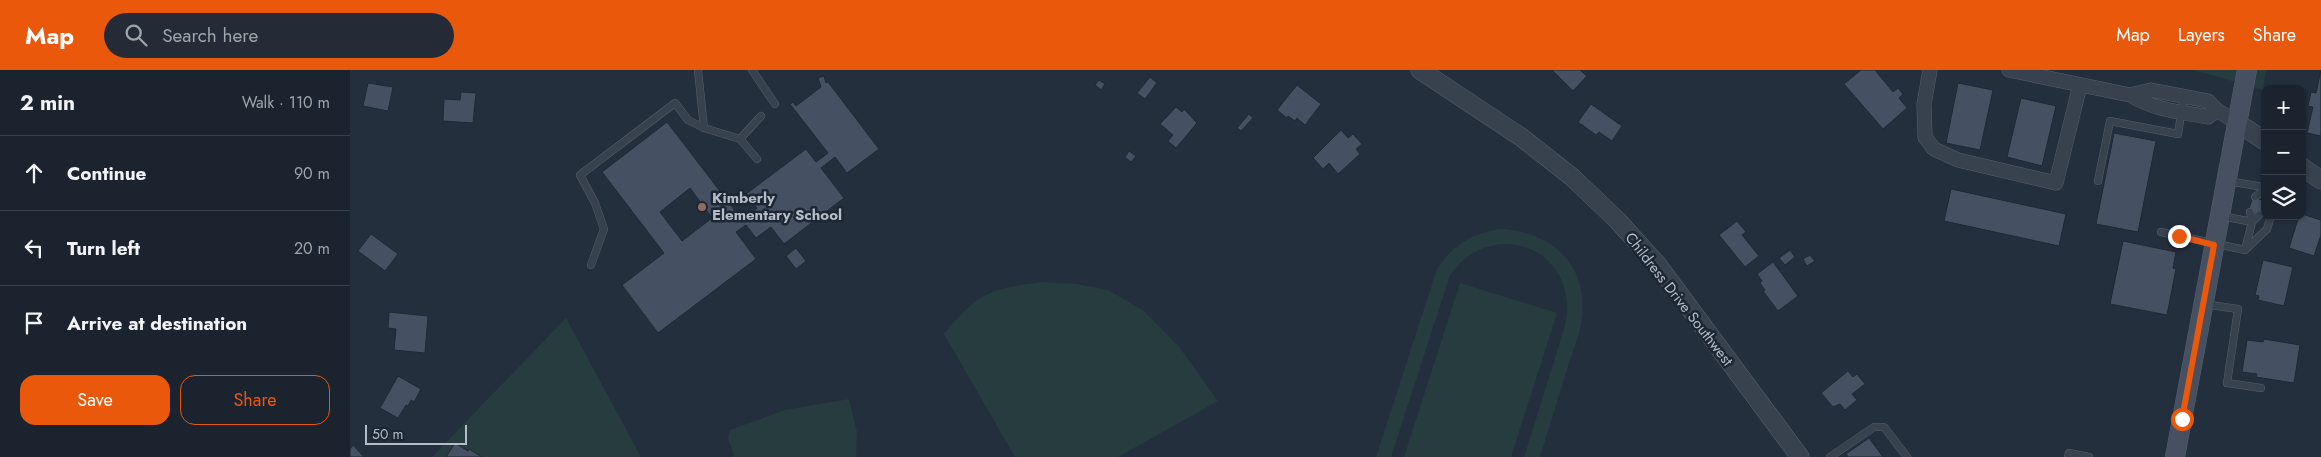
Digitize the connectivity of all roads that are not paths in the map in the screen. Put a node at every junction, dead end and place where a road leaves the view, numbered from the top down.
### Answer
1 (698, 70) edge
2 (752, 70) edge
3 (1420, 70) edge
4 (1930, 70) edge
5 (2009, 70) edge
6 (2247, 70) edge
7 (2080, 85) junction
8 (2130, 95) junction
9 (2184, 96) junction
10 (775, 104) dead end
11 (2217, 110) junction
12 (2181, 112) junction
13 (761, 116) dead end
14 (2236, 122) junction
15 (704, 128) junction
16 (2261, 138) edge
17 (740, 139) junction
18 (757, 159) dead end
19 (2306, 170) edge
20 (2226, 180) junction
21 (2321, 180) edge
22 (2098, 181) dead end
23 (2261, 187) edge
24 (2261, 191) edge
25 (2255, 198) dead end
26 (2250, 212) dead end
27 (2259, 215) dead end
28 (2219, 216) junction
29 (2270, 220) edge
30 (2252, 222) junction
31 (2161, 232) dead end
32 (2214, 245) junction
33 (2245, 250) junction
34 (591, 265) dead end
35 (2203, 304) junction
36 (2261, 388) dead end
37 (1800, 457) edge
38 (1830, 457) edge
39 (1907, 457) edge
40 (2068, 457) edge
41 (2089, 457) edge
42 (2175, 457) edge

1 - 15 lane
2 - 10 lane
3 - 37 street, Childress Drive Southwest
4 - 7 street
5 - 7 street
6 - 14 main road
7 - 8 street
8 - 9 street
8 - 12 street
9 - 11 street
9 - 12 lane
11 - 12 street
11 - 14 street
12 - 22 lane
13 - 17 lane
14 - 16 street
14 - 20 main road
15 - 17 lane
15 - 34 lane
17 - 18 lane
19 - 21 street
20 - 23 lane
20 - 28 main road
24 - 25 lane
26 - 30 lane
27 - 30 lane
28 - 30 lane
28 - 32 main road
29 - 33 lane
30 - 33 lane
31 - 32 lane
32 - 33 lane
32 - 35 main road
35 - 36 lane
35 - 42 main road
38 - 39 lane
40 - 41 lane

